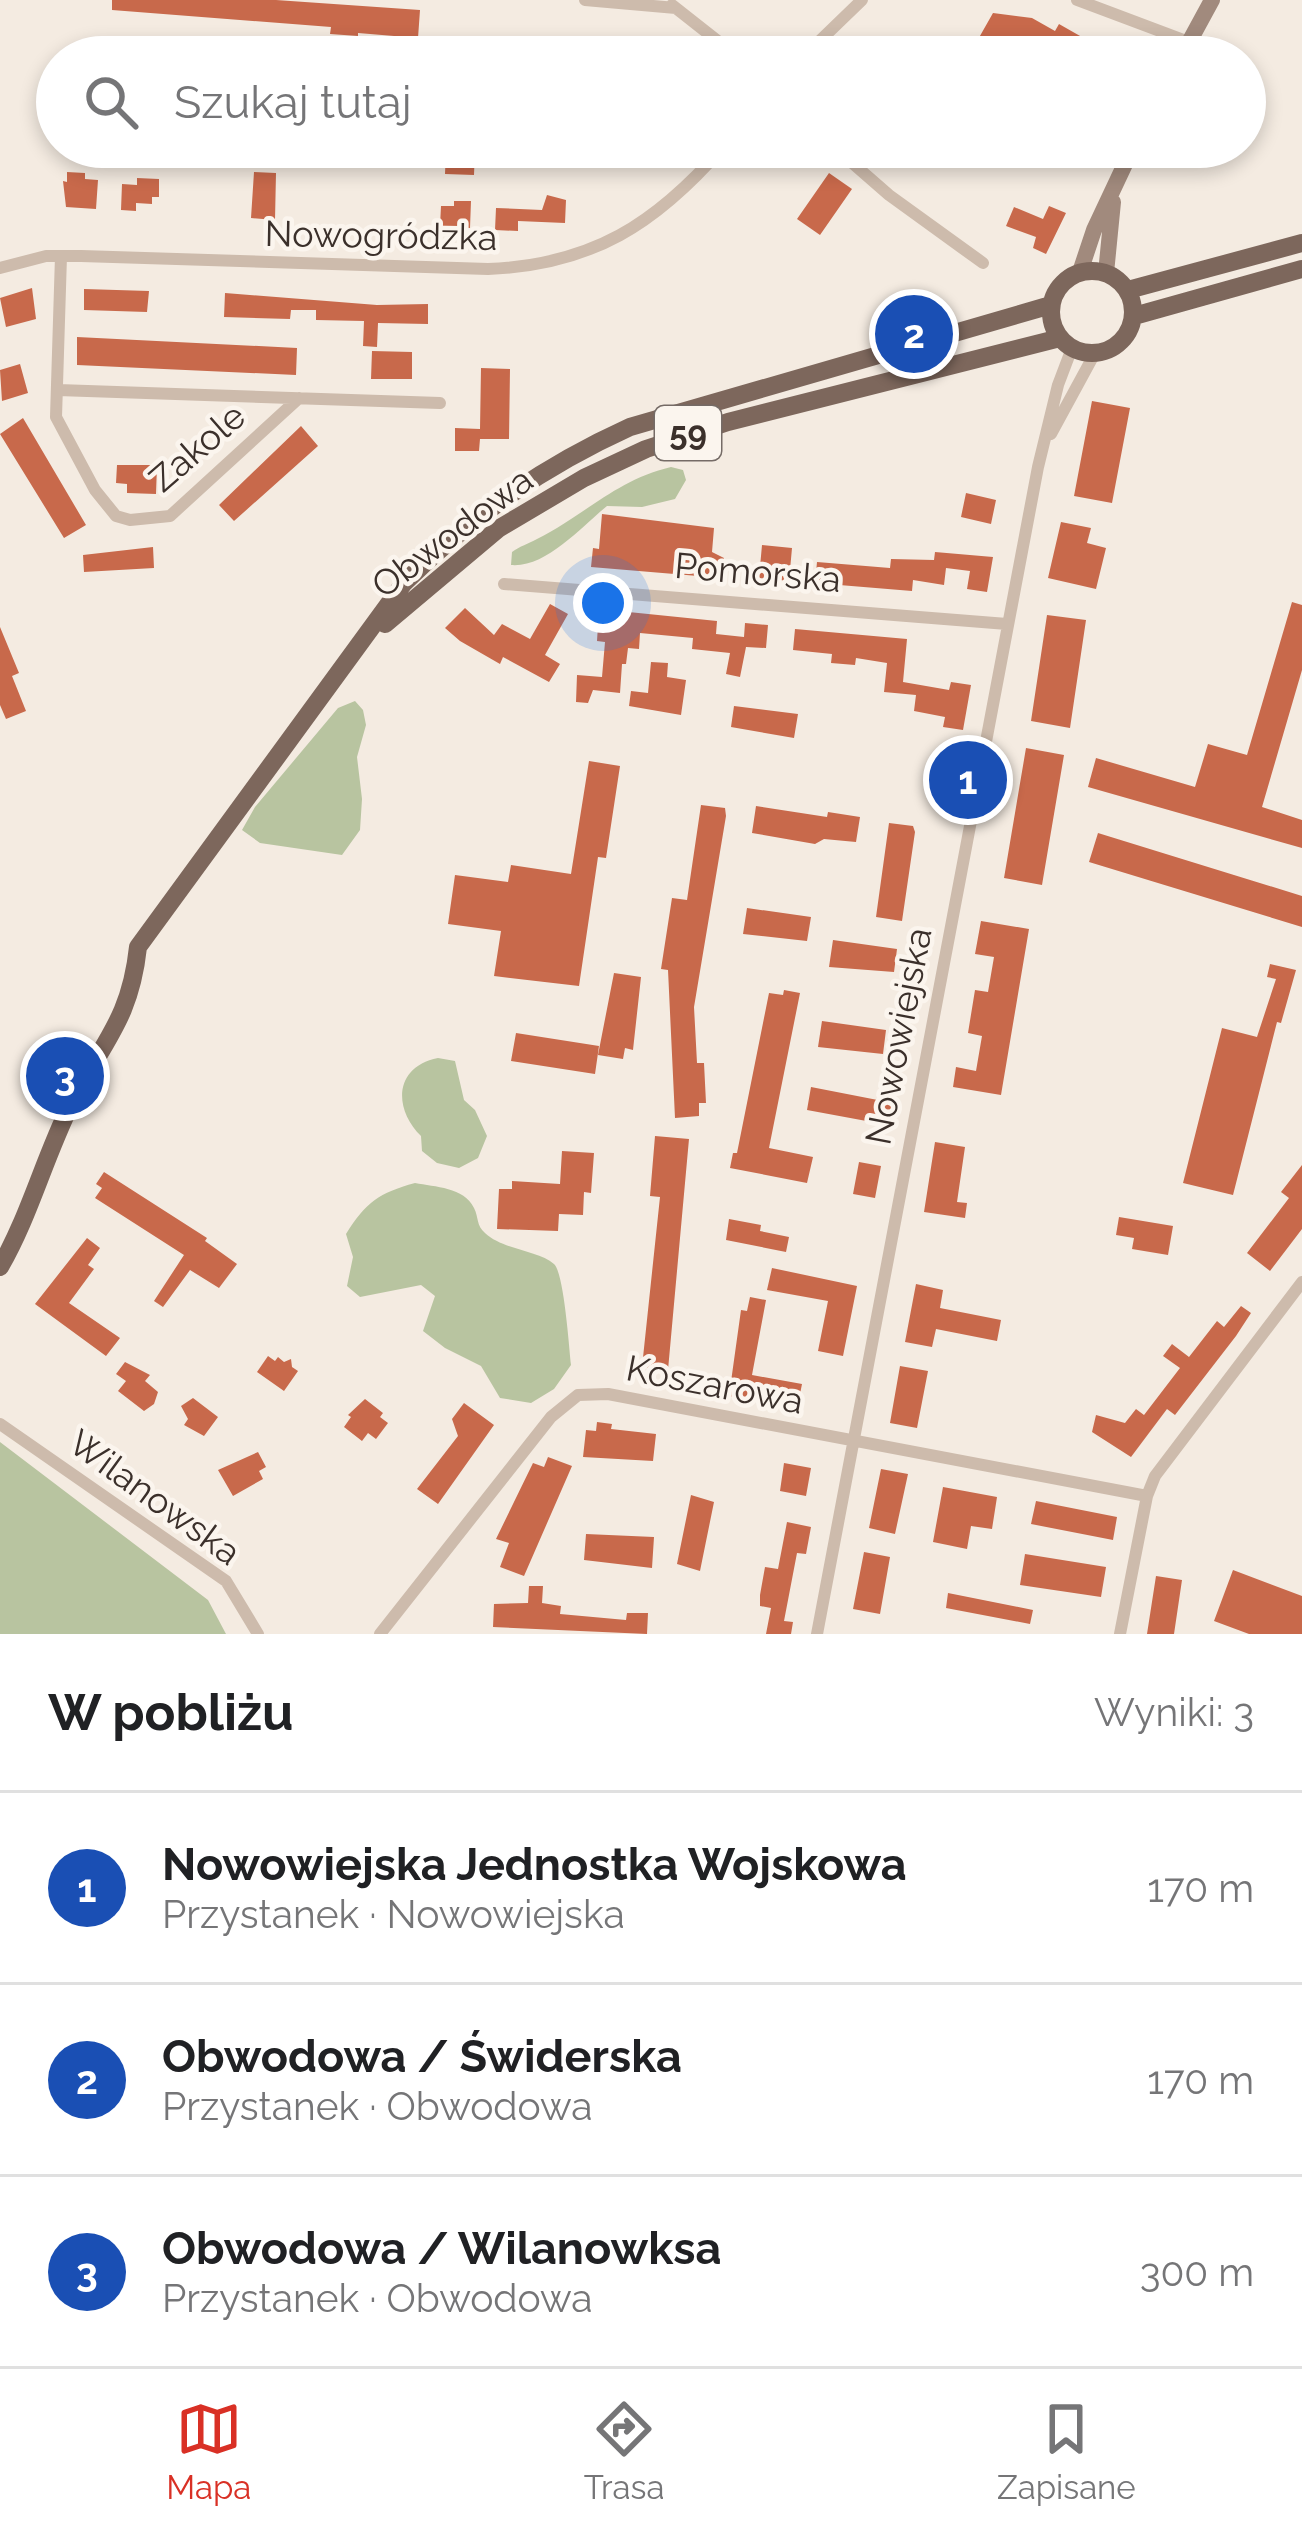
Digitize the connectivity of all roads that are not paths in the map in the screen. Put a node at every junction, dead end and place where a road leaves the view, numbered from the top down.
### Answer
1 (584, 0) edge
2 (862, 0) edge
3 (1077, 0) edge
4 (1211, 0) edge
5 (672, 4) edge
6 (712, 36) edge
7 (825, 36) edge
8 (1156, 36) edge
9 (1192, 36) edge
10 (705, 168) edge
11 (859, 168) edge
12 (1124, 168) edge
13 (1114, 190) junction
14 (1302, 243) edge
15 (61, 256) junction
16 (983, 262) dead end
17 (0, 268) edge
18 (1302, 269) edge
19 (1080, 272) junction
20 (1106, 273) junction
21 (1128, 290) junction
22 (1051, 305) junction
23 (1134, 316) junction
24 (1066, 343) junction
25 (1095, 353) junction
26 (58, 389) junction
27 (298, 398) junction
28 (440, 403) dead end
29 (1043, 451) junction
30 (504, 584) dead end
31 (1007, 624) junction
32 (367, 638) junction
33 (0, 1267) edge
34 (1302, 1282) edge
35 (0, 1424) edge
36 (851, 1442) junction
37 (1147, 1496) junction
38 (258, 1634) edge
39 (380, 1634) edge
40 (817, 1634) edge
41 (1120, 1634) edge

1 - 5 street
2 - 7 street
3 - 8 street
4 - 9 street
5 - 6 street
10 - 15 street, Nowogródzka
11 - 16 street
12 - 13 street
13 - 19 street
13 - 20 street
14 - 21 main road
15 - 17 street, Nowogródzka
15 - 26 street, Zakole
18 - 23 main road
19 - 20 main road
19 - 22 main road
20 - 21 main road
21 - 23 main road
22 - 24 main road
22 - 32 main road, Obwodowa / 59
23 - 25 main road
24 - 25 main road, Obwodowa / 59
24 - 29 street, Nowowiejska
24 - 32 main road, Obwodowa / 59
25 - 29 street, Nowowiejska
26 - 27 street
26 - 27 street, Zakole
27 - 28 street
29 - 31 street, Nowowiejska
30 - 31 street, Pomorska
31 - 36 street, Nowowiejska
32 - 33 main road, Obwodowa / 59
34 - 37 street
35 - 38 street, Wilanowska
36 - 37 street, Koszarowa
36 - 39 street, Koszarowa
36 - 40 street, Nowowiejska
37 - 41 street

